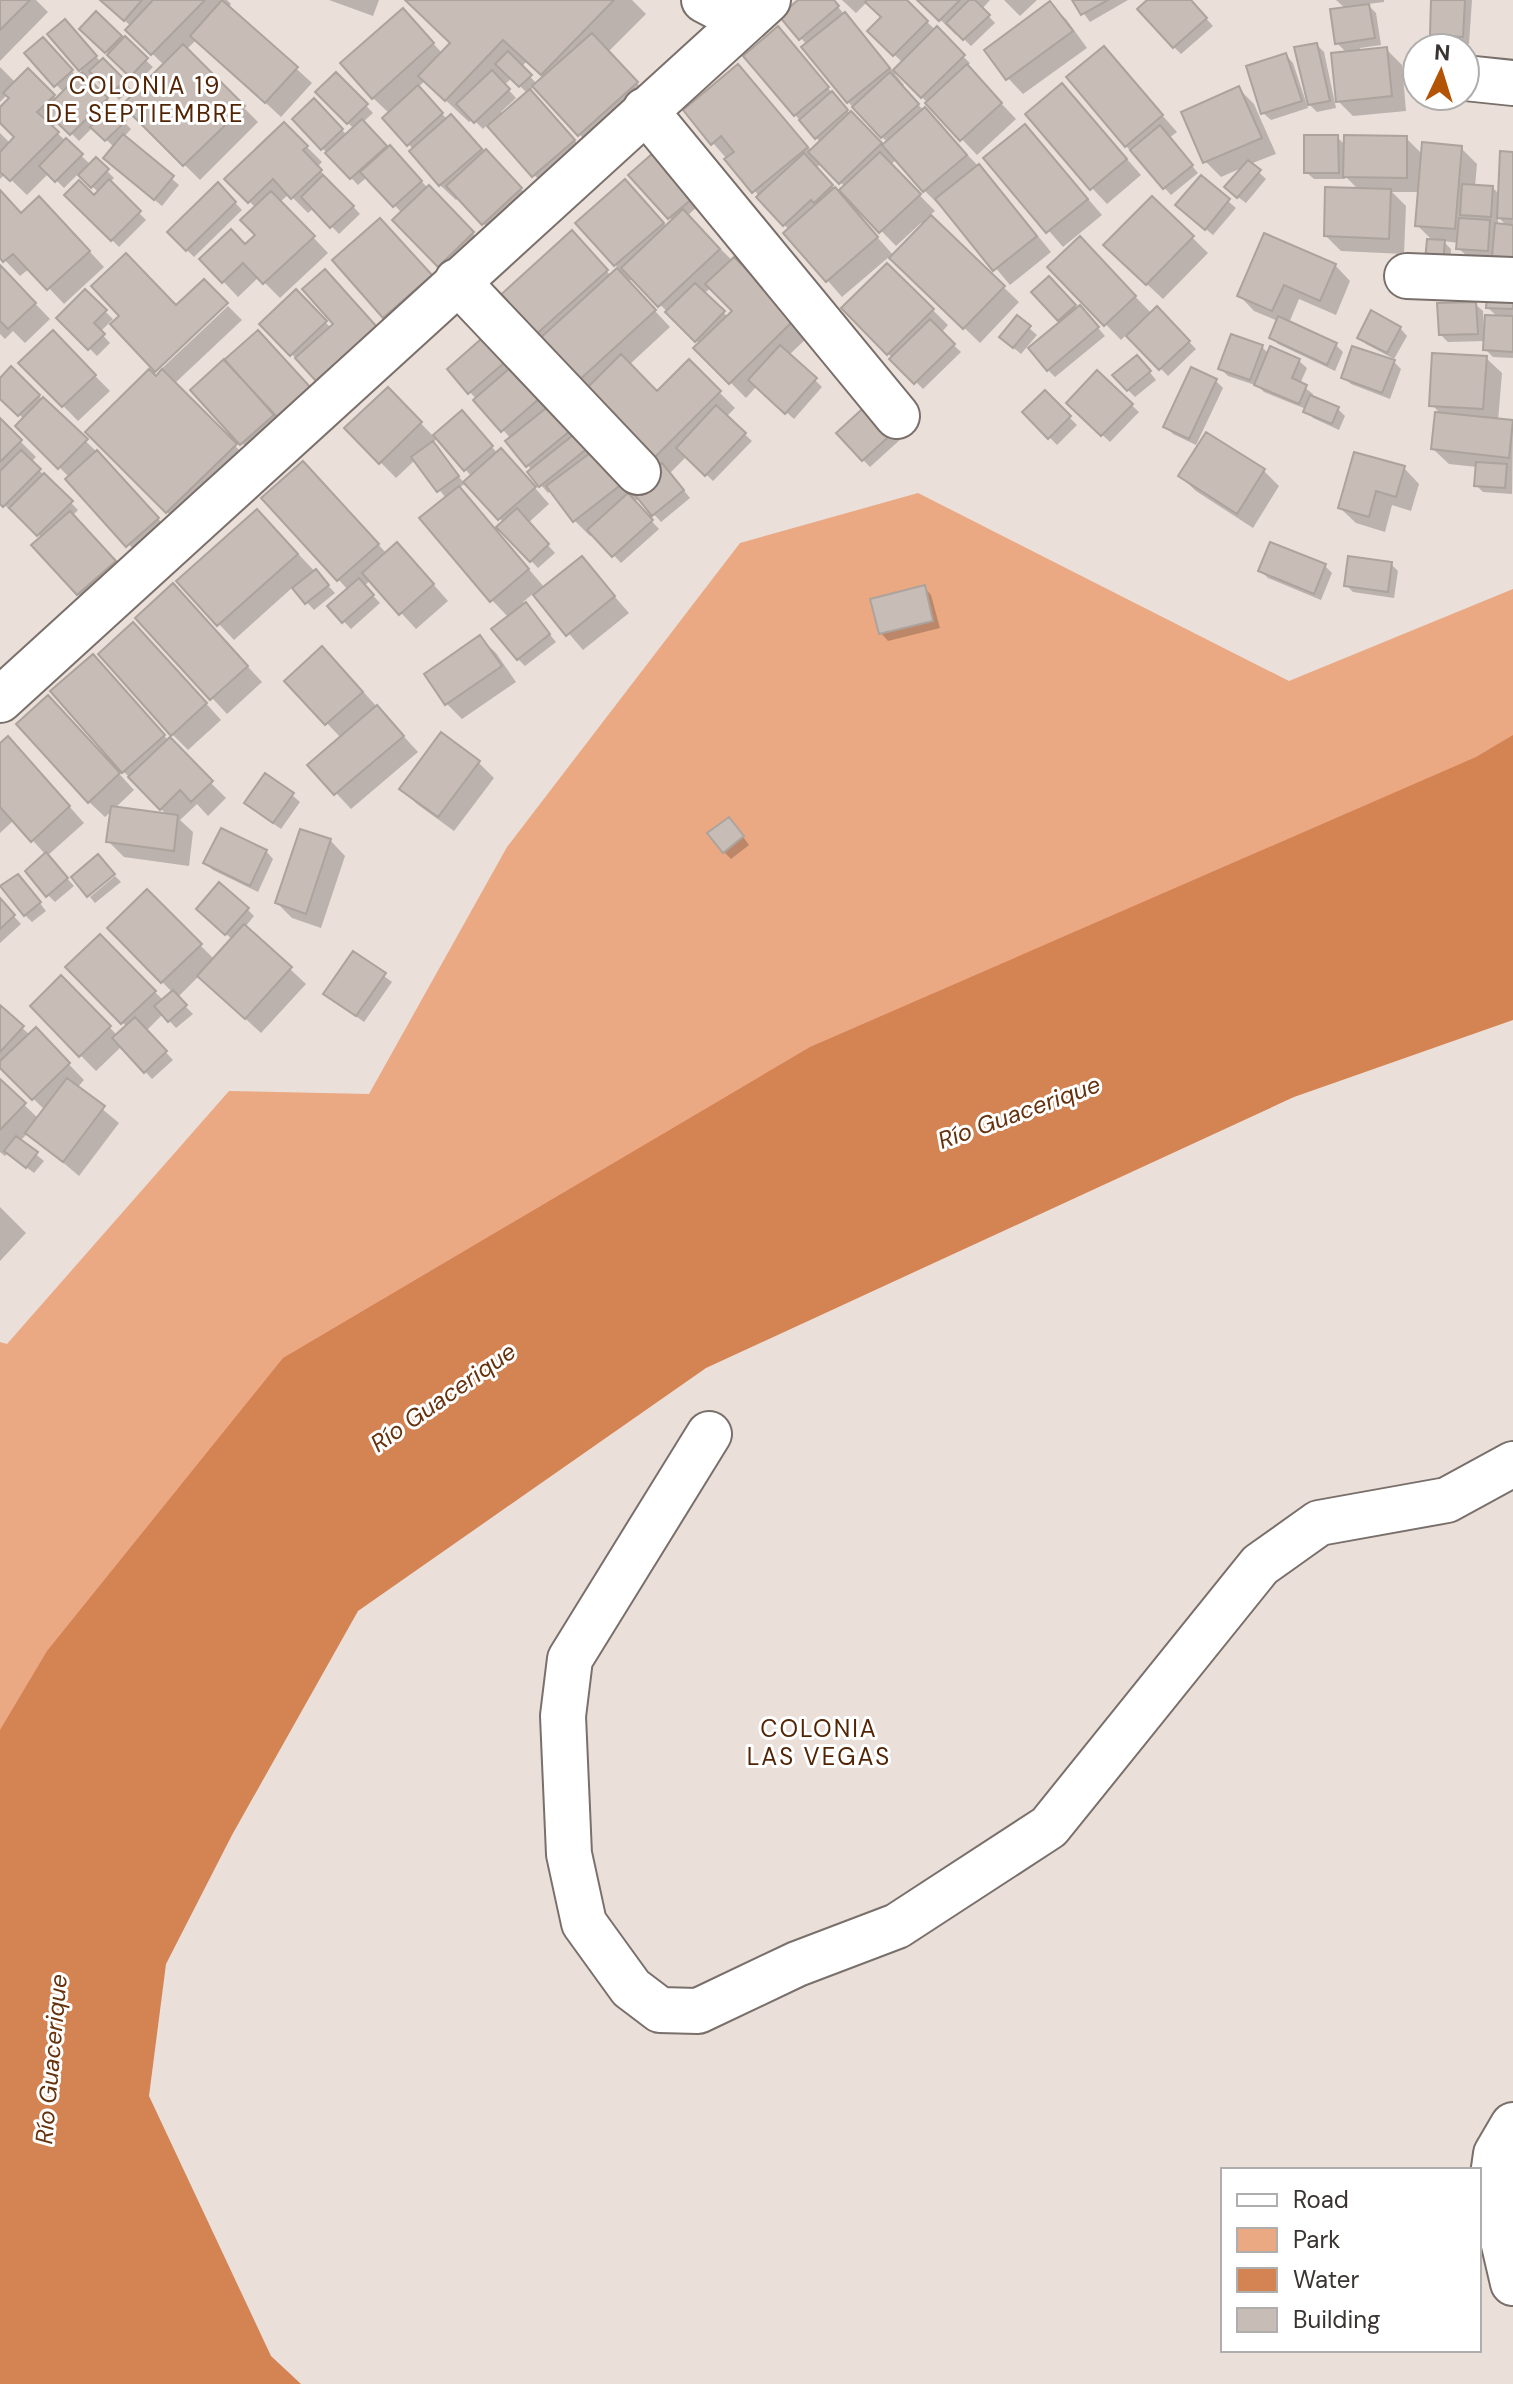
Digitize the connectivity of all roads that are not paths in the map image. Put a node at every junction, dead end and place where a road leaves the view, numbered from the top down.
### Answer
1 (704, 0) edge
2 (756, 11) edge
3 (1481, 80) edge
4 (1513, 83) edge
5 (645, 110) junction
6 (1407, 276) dead end
7 (1513, 280) edge
8 (457, 281) junction
9 (897, 416) dead end
10 (638, 472) dead end
11 (0, 700) edge
12 (709, 1434) dead end
13 (1513, 1464) edge
14 (1513, 2125) edge
15 (1513, 2283) edge

1 - 2 street
2 - 5 street
3 - 4 street
5 - 8 street
5 - 9 street
6 - 7 street
8 - 10 street
8 - 11 street
12 - 13 street
14 - 15 street

